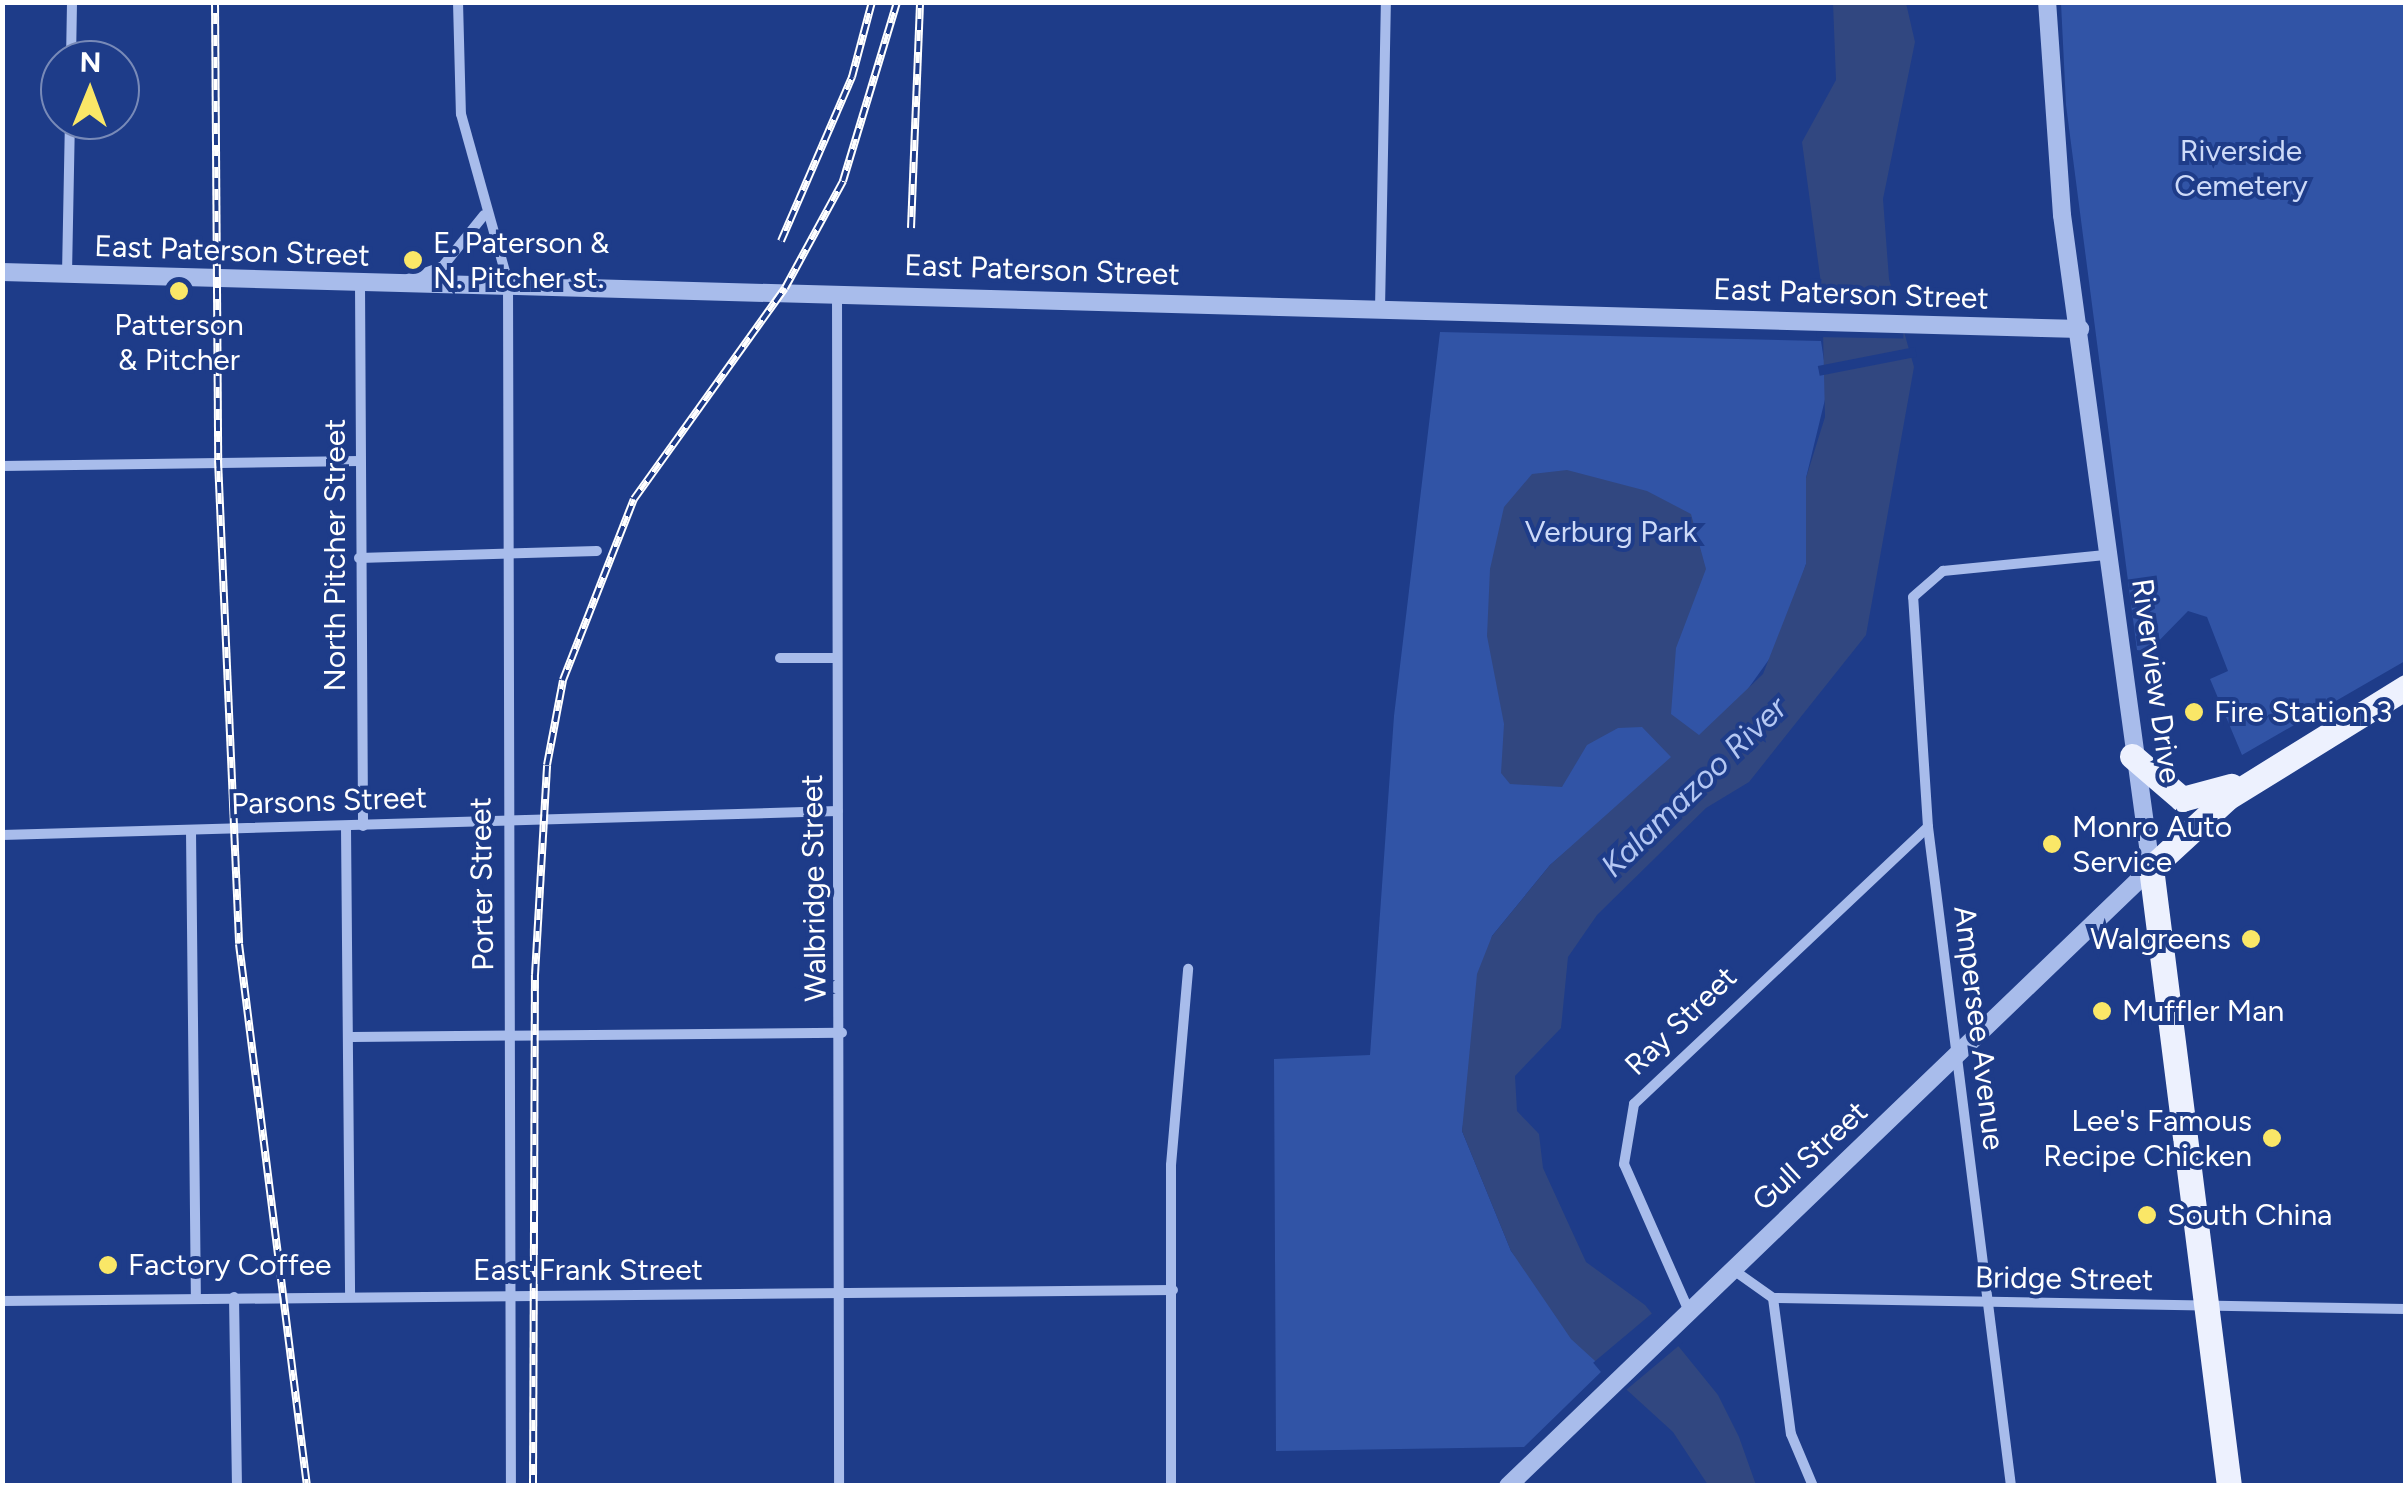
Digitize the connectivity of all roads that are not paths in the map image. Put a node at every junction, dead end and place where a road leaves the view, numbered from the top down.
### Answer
1 (72, 2) edge
2 (458, 2) edge
3 (1386, 2) edge
4 (2047, 2) edge
5 (71, 40) edge
6 (70, 140) edge
7 (484, 214) junction
8 (2, 272) edge
9 (67, 274) junction
10 (508, 282) junction
11 (360, 283) junction
12 (397, 283) junction
13 (837, 290) junction
14 (1380, 310) junction
15 (2080, 329) junction
16 (360, 462) junction
17 (2, 466) edge
18 (597, 551) dead end
19 (505, 555) junction
20 (2106, 555) junction
21 (359, 558) junction
22 (780, 658) dead end
23 (837, 658) junction
24 (2406, 687) edge
25 (2132, 756) junction
26 (2264, 774) junction
27 (838, 811) junction
28 (506, 819) junction
29 (362, 826) junction
30 (1928, 826) junction
31 (346, 827) junction
32 (191, 831) junction
33 (2, 835) edge
34 (2151, 868) junction
35 (1188, 970) dead end
36 (508, 1033) junction
37 (842, 1033) junction
38 (352, 1036) junction
39 (1957, 1056) junction
40 (1731, 1268) junction
41 (1173, 1290) junction
42 (840, 1293) junction
43 (350, 1296) junction
44 (509, 1296) junction
45 (234, 1297) junction
46 (196, 1298) junction
47 (1773, 1298) junction
48 (2, 1302) edge
49 (1988, 1303) junction
50 (2206, 1307) junction
51 (2406, 1309) edge
52 (1685, 1312) junction
53 (1515, 1483) edge
54 (236, 1486) edge
55 (510, 1486) edge
56 (840, 1486) edge
57 (1171, 1486) edge
58 (1812, 1486) edge
59 (2011, 1486) edge
60 (2229, 1486) edge

1 - 5 street
2 - 7 street
3 - 14 street
4 - 15 street, Riverview Drive
6 - 9 street
7 - 10 street
7 - 12 street
8 - 9 street, East Paterson Street
9 - 11 street, East Paterson Street
10 - 12 street, East Paterson Street
10 - 13 street, East Paterson Street
10 - 19 street, Porter Street
11 - 12 street, East Paterson Street
11 - 16 street, North Pitcher Street
13 - 14 street, East Paterson Street
13 - 23 street, Walbridge Street
14 - 15 street, East Paterson Street
15 - 20 street, Riverview Drive
16 - 17 street
16 - 21 street, North Pitcher Street
18 - 19 street
19 - 21 street
19 - 28 street, Porter Street
20 - 25 street, Riverview Drive
20 - 30 street, Ampersee Avenue
21 - 29 street, North Pitcher Street
22 - 23 street
23 - 27 street, Walbridge Street
24 - 26 main road
25 - 26 main road
25 - 34 street, Riverview Drive
26 - 34 main road
27 - 28 street, Parsons Street
27 - 37 street, Walbridge Street
28 - 29 street, Parsons Street
28 - 36 street, Porter Street
29 - 31 street, Parsons Street
30 - 39 street, Ampersee Avenue
30 - 52 street, Ray Street
31 - 32 street, Parsons Street
31 - 38 street
32 - 33 street, Parsons Street
32 - 46 street
34 - 39 street, Gull Street
34 - 50 main road, Riverview Drive
35 - 41 street
36 - 37 street
36 - 38 street
36 - 44 street, Porter Street
37 - 42 street, Walbridge Street
38 - 43 street
39 - 40 street, Gull Street
39 - 49 street, Ampersee Avenue
40 - 47 street
40 - 52 street, Gull Street
41 - 42 street, East Frank Street
41 - 57 street
42 - 44 street, East Frank Street
42 - 56 street, Walbridge Street
43 - 44 street, East Frank Street
43 - 45 street, East Frank Street
44 - 55 street, Porter Street
45 - 46 street, East Frank Street
45 - 54 street
46 - 48 street, East Frank Street
47 - 49 street, Bridge Street
47 - 58 street
49 - 50 street, Bridge Street
49 - 59 street, Ampersee Avenue
50 - 51 street, Bridge Street
50 - 60 main road, Riverview Drive
52 - 53 street, Gull Street

